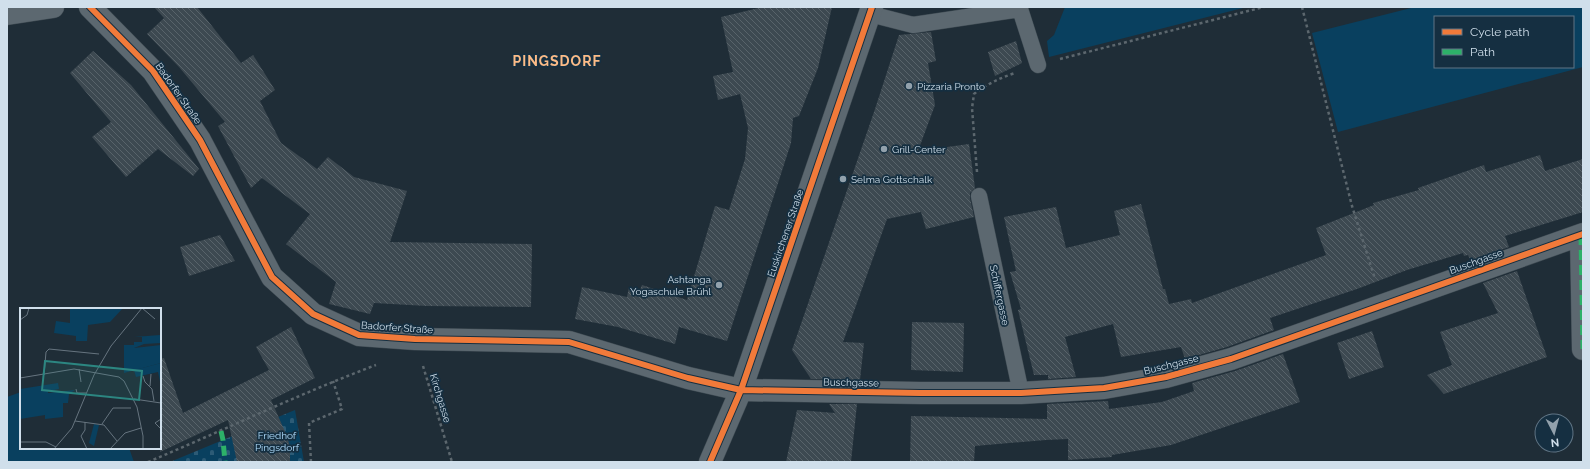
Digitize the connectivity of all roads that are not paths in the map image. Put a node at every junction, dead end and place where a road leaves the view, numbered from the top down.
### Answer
1 (53, 7) edge
2 (90, 7) edge
3 (871, 11) edge
4 (7, 14) edge
5 (1038, 65) road end
6 (979, 196) road end
7 (1582, 234) edge
8 (1583, 349) edge
9 (741, 390) junction
10 (1021, 393) junction
11 (710, 462) edge

1 - 4 street
2 - 9 street, Badorfer Straße
3 - 5 lane
3 - 9 street, Euskirchener Straße
6 - 10 lane, Schiffergasse
7 - 8 street
7 - 10 street, Buschgasse
9 - 10 street, Buschgasse
9 - 11 street, Euskirchener Straße

